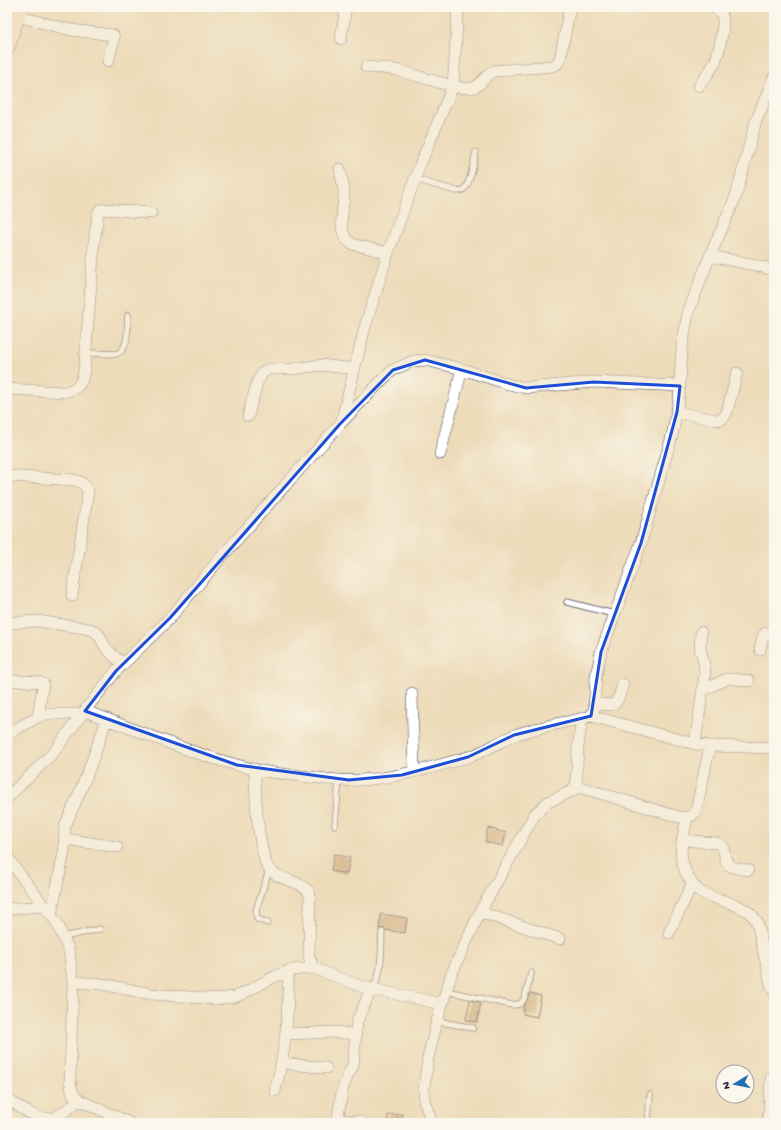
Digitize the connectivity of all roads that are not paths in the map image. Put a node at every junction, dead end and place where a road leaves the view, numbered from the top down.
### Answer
1 (346, 7) edge
2 (458, 7) edge
3 (570, 7) edge
4 (713, 7) edge
5 (19, 12) edge
6 (341, 39) dead end
7 (7, 48) edge
8 (108, 61) dead end
9 (366, 67) dead end
10 (774, 77) edge
11 (453, 86) junction
12 (699, 86) dead end
13 (476, 152) dead end
14 (340, 169) dead end
15 (415, 179) junction
16 (151, 213) dead end
17 (388, 253) junction
18 (710, 256) junction
19 (774, 270) edge
20 (128, 315) dead end
21 (86, 352) junction
22 (354, 369) junction
23 (462, 369) junction
24 (737, 373) dead end
25 (680, 386) junction
26 (7, 389) edge
27 (677, 412) junction
28 (248, 416) dead end
29 (340, 424) junction
30 (440, 454) dead end
31 (7, 476) edge
32 (72, 596) dead end
33 (567, 602) dead end
34 (614, 614) junction
35 (7, 623) edge
36 (701, 632) dead end
37 (774, 632) edge
38 (760, 650) dead end
39 (123, 664) junction
40 (7, 680) edge
41 (749, 681) dead end
42 (623, 684) dead end
43 (703, 690) junction
44 (412, 693) dead end
45 (595, 703) junction
46 (83, 712) junction
47 (38, 717) junction
48 (587, 717) junction
49 (107, 719) junction
50 (7, 734) edge
51 (696, 744) junction
52 (710, 746) junction
53 (774, 748) edge
54 (255, 770) junction
55 (414, 772) junction
56 (339, 780) junction
57 (576, 786) junction
58 (7, 798) edge
59 (687, 818) junction
60 (336, 825) dead end
61 (65, 839) junction
62 (682, 840) junction
63 (117, 847) dead end
64 (7, 857) edge
65 (269, 870) junction
66 (748, 870) dead end
67 (692, 884) junction
68 (44, 906) junction
69 (7, 909) edge
70 (480, 912) junction
71 (51, 916) junction
72 (268, 922) dead end
73 (100, 929) dead end
74 (382, 932) dead end
75 (669, 933) dead end
76 (64, 937) junction
77 (560, 939) dead end
78 (770, 963) edge
79 (313, 968) junction
80 (288, 971) junction
81 (531, 973) dead end
82 (73, 982) junction
83 (371, 990) junction
84 (446, 991) junction
85 (774, 991) edge
86 (442, 1004) junction
87 (437, 1021) junction
88 (473, 1028) dead end
89 (287, 1034) junction
90 (356, 1034) junction
91 (282, 1063) junction
92 (326, 1068) dead end
93 (770, 1078) dead end
94 (275, 1091) dead end
95 (650, 1096) dead end
96 (7, 1099) edge
97 (79, 1100) junction
98 (362, 1122) edge
99 (130, 1123) edge
100 (432, 1123) edge
101 (648, 1123) edge
102 (768, 1123) edge

1 - 6 street
2 - 11 street
3 - 11 street
4 - 12 street
5 - 7 main road
5 - 8 street
9 - 11 street
10 - 18 street
11 - 15 street
13 - 15 lane
14 - 17 street
15 - 17 street
16 - 21 street
17 - 22 street
18 - 19 street
18 - 25 street
20 - 21 lane
21 - 26 street
22 - 28 street
22 - 29 street
23 - 25 street
23 - 29 street
23 - 30 street
24 - 27 street
25 - 27 street
27 - 34 street
29 - 39 street
31 - 32 street
33 - 34 lane
34 - 45 street
35 - 39 street
36 - 43 street
37 - 38 street
39 - 46 street
40 - 47 street
41 - 43 street
42 - 45 street
43 - 51 street
44 - 55 street
45 - 48 street
46 - 47 street
46 - 49 street
46 - 58 street
47 - 50 street
48 - 51 street
48 - 55 street
48 - 57 street
49 - 54 street
49 - 61 street
51 - 52 street
52 - 53 street
52 - 59 street
54 - 56 street
54 - 65 street
55 - 56 street
56 - 60 lane
57 - 59 street
57 - 70 street
59 - 62 street
61 - 63 street
61 - 71 street
62 - 66 street
62 - 67 street
64 - 68 street
65 - 72 lane
65 - 79 street
67 - 75 street
67 - 78 street
68 - 69 street
68 - 71 street
70 - 77 street
70 - 84 street
71 - 76 street
73 - 76 lane
74 - 83 lane
76 - 82 street
78 - 85 street
79 - 80 street
79 - 83 street
80 - 82 street
80 - 89 street
81 - 84 lane
82 - 97 street
83 - 86 street
83 - 90 street
84 - 86 street
86 - 87 street
87 - 88 lane
87 - 100 street
89 - 90 street
89 - 91 street
90 - 98 street
91 - 92 street
91 - 94 street
93 - 102 street
95 - 101 lane
96 - 97 street
97 - 99 street

